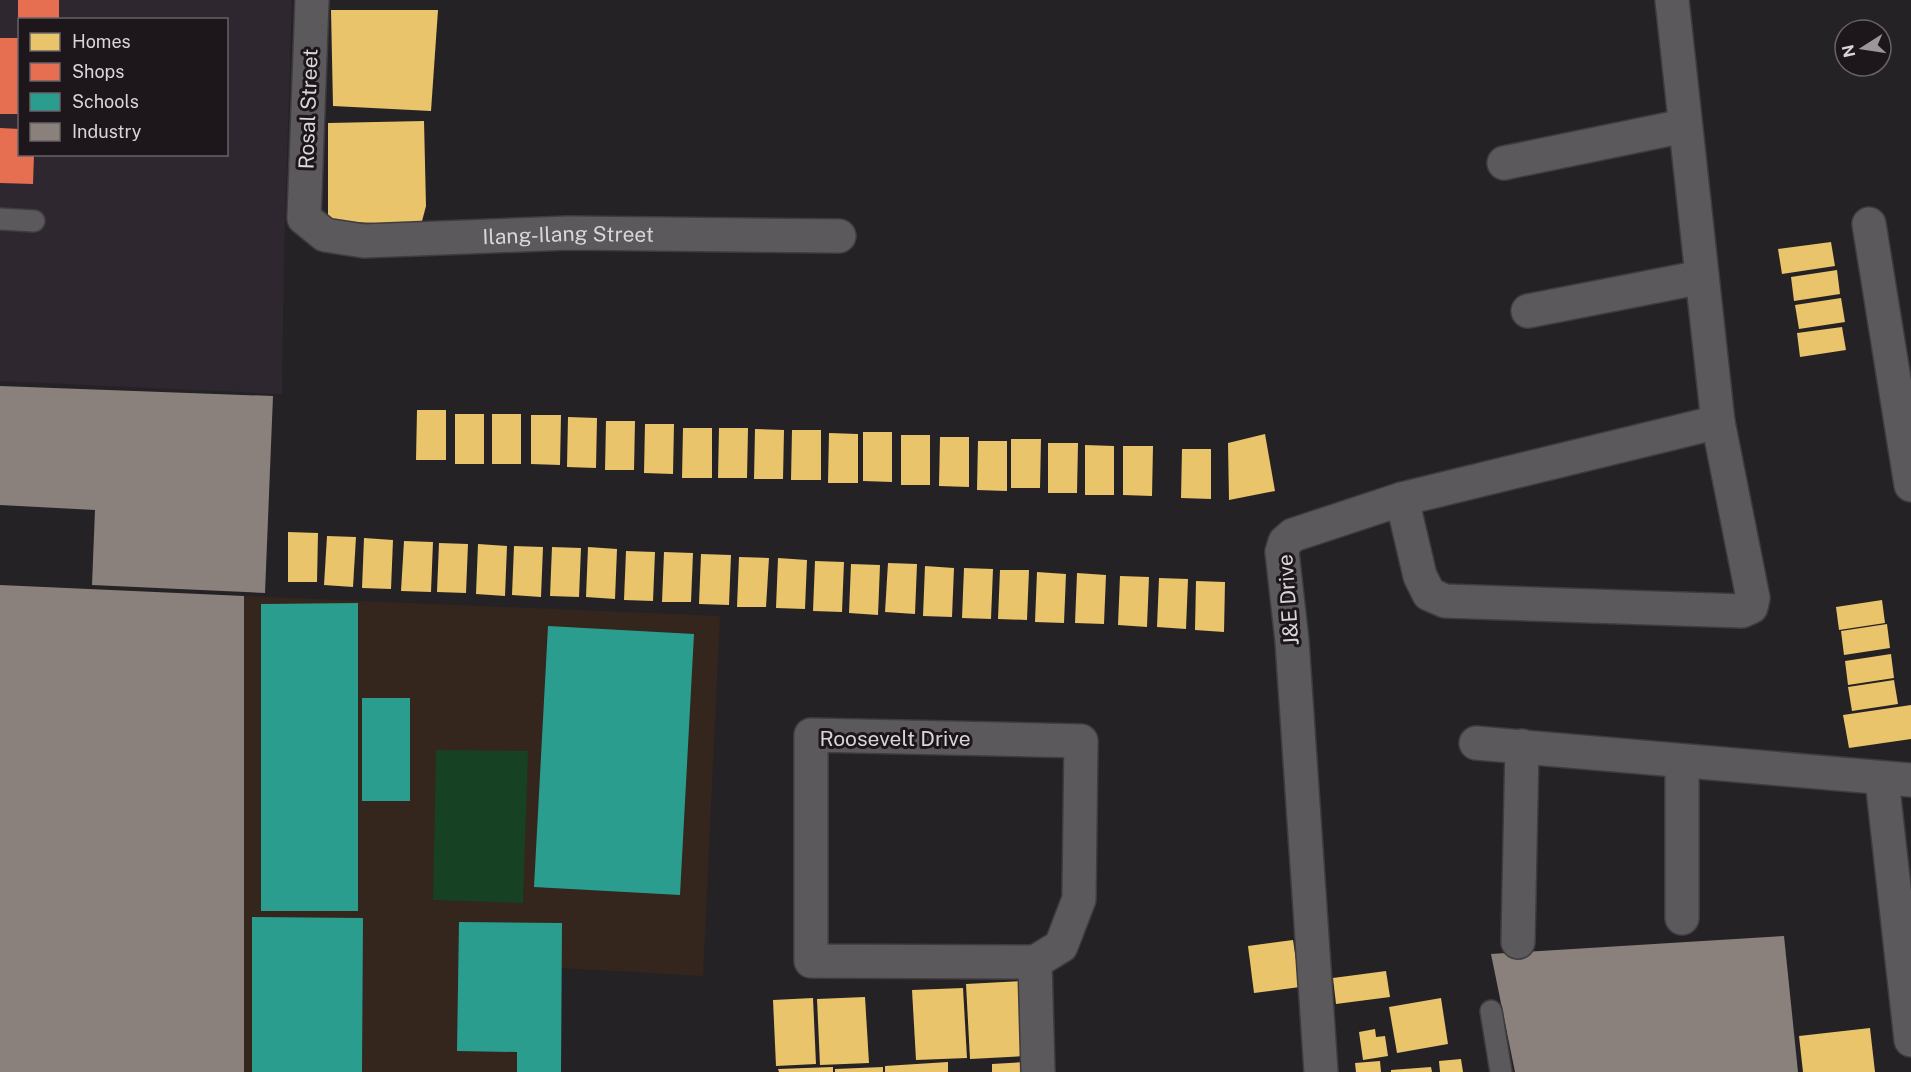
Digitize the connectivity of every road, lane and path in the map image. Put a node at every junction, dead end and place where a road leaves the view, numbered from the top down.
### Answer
1 (312, 0) edge
2 (1672, 0) edge
3 (1684, 126) junction
4 (1504, 163) dead end
5 (304, 218) joint
6 (0, 219) edge
7 (34, 221) dead end
8 (1869, 224) dead end
9 (839, 236) dead end
10 (1702, 277) junction
11 (1528, 311) dead end
12 (1718, 422) junction
13 (1911, 485) edge
14 (1402, 499) junction
15 (1476, 743) dead end
16 (1522, 747) junction
17 (1682, 761) junction
18 (1896, 780) edge
19 (1682, 918) dead end
20 (1518, 942) dead end
21 (1035, 962) junction
22 (1491, 1011) dead end
23 (1911, 1040) edge
24 (1038, 1072) edge
25 (1321, 1072) edge
26 (1501, 1072) edge

1 - 5 street, Rosal Street
2 - 3 street
3 - 4 street
3 - 10 street
5 - 9 street, Ilang-Ilang Street
6 - 7 lane
8 - 13 street
10 - 11 street
10 - 12 street
12 - 14 street, J&E Drive
12 - 14 street
14 - 25 street, J&E Drive
15 - 16 street
16 - 17 street
16 - 20 street
17 - 18 street
17 - 19 street
18 - 23 street
21 - 21 street, Roosevelt Drive
21 - 24 street
22 - 26 lane

